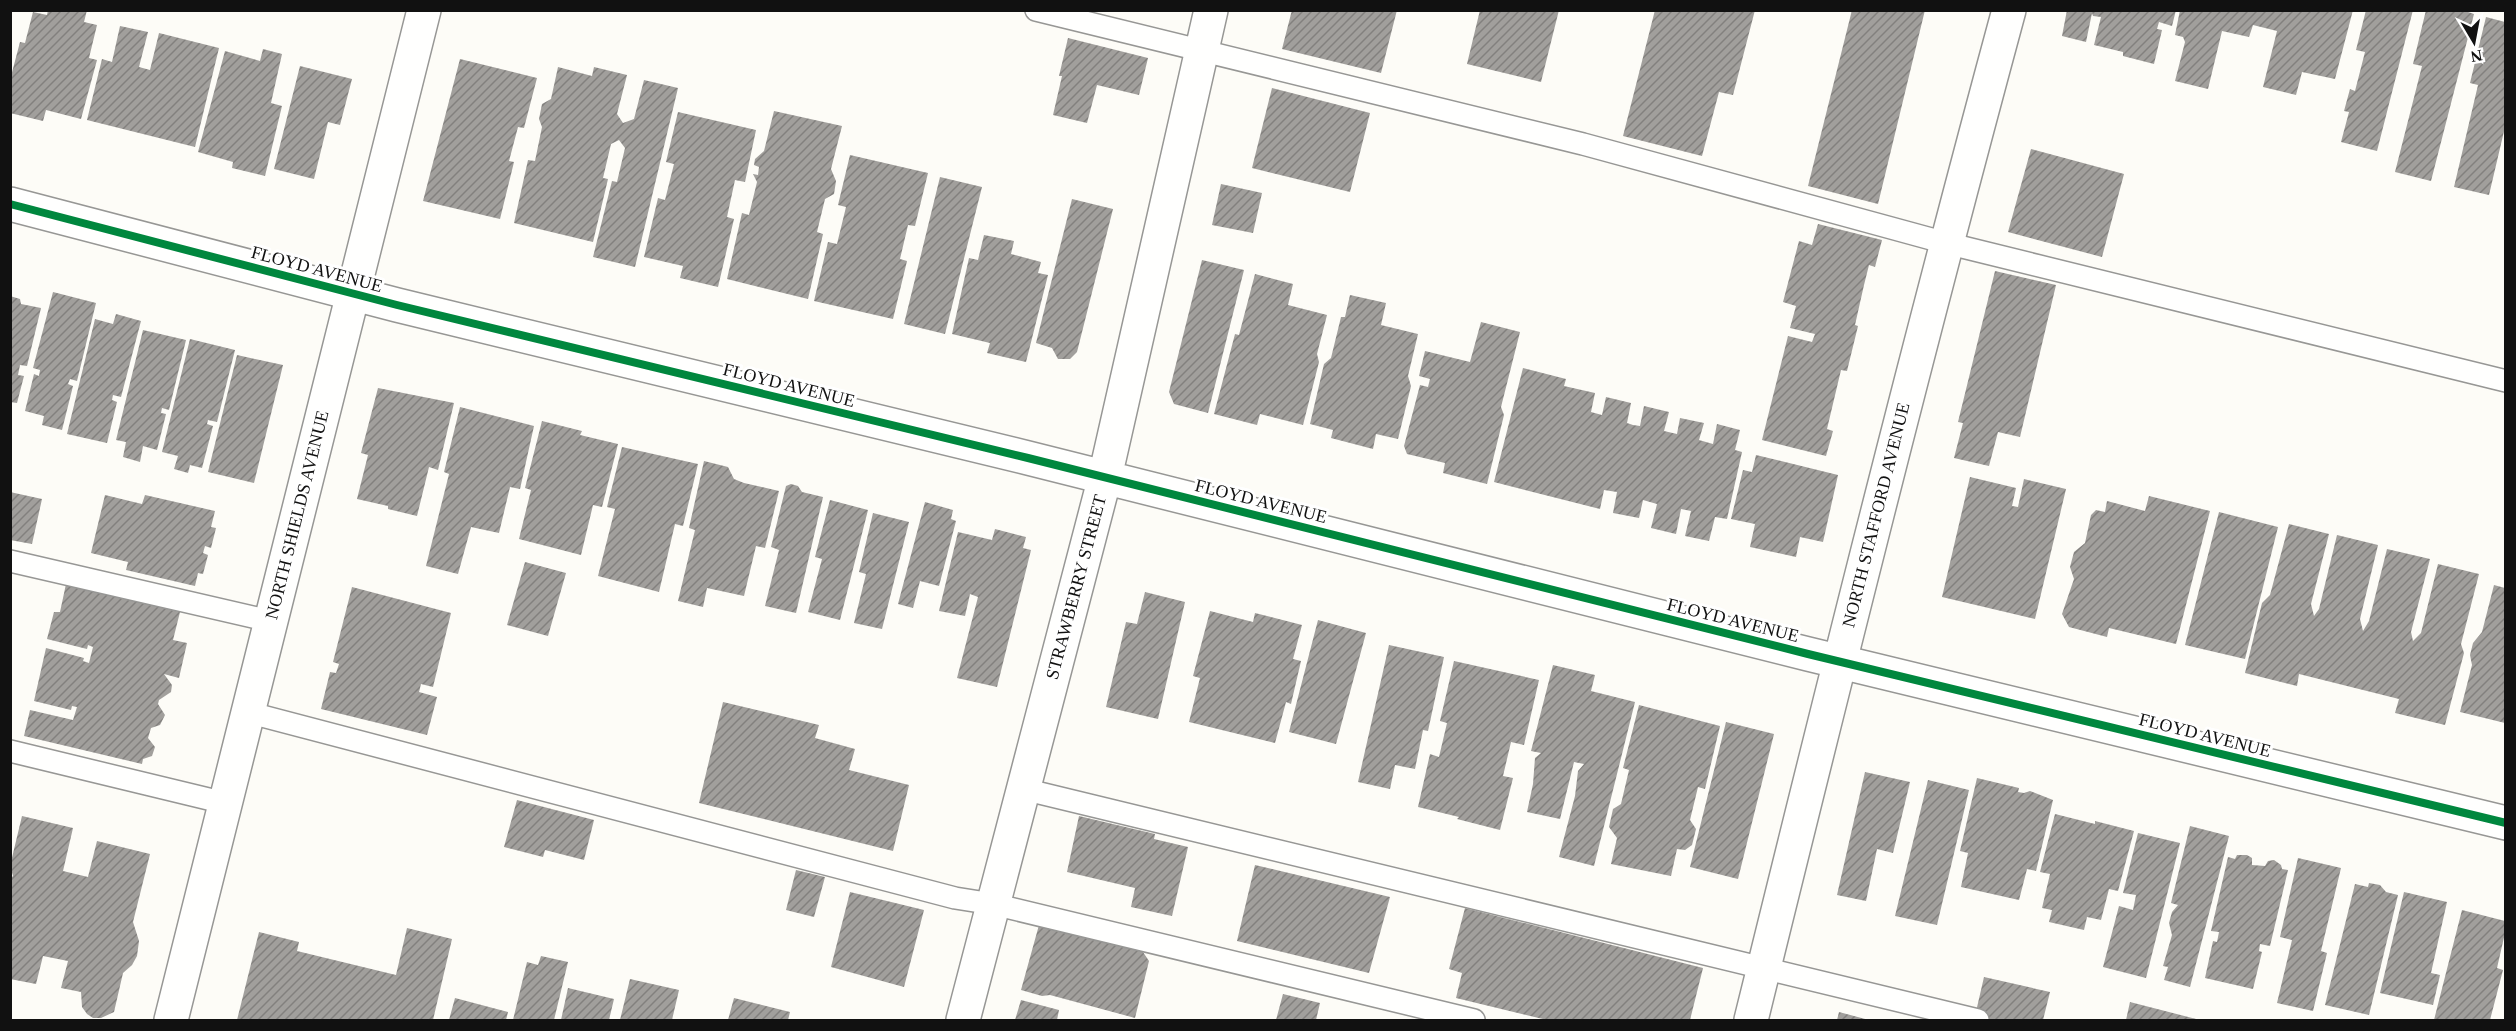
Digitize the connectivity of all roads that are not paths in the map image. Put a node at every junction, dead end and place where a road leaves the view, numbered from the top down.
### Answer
1 (424, 10) edge
2 (1036, 10) edge
3 (1211, 10) edge
4 (2009, 10) edge
5 (1203, 52) junction
6 (10, 204) edge
7 (1946, 243) junction
8 (352, 294) junction
9 (2505, 381) edge
10 (1105, 477) junction
11 (10, 561) edge
12 (270, 621) junction
13 (1839, 662) junction
14 (247, 712) junction
15 (10, 751) edge
16 (1023, 789) junction
17 (225, 803) junction
18 (2505, 823) edge
19 (993, 904) junction
20 (1764, 968) junction
21 (171, 1020) edge
22 (963, 1020) edge
23 (1474, 1020) edge
24 (1751, 1020) edge
25 (1978, 1020) edge

1 - 8 street, NORTH SHIELDS AVENUE
2 - 5 lane
3 - 5 street, STRAWBERRY STREET
4 - 7 street, NORTH STAFFORD AVENUE
5 - 7 lane
5 - 10 street, STRAWBERRY STREET
6 - 8 street, FLOYD AVENUE
7 - 9 lane
7 - 13 street, NORTH STAFFORD AVENUE
8 - 10 street, FLOYD AVENUE
8 - 12 street, NORTH SHIELDS AVENUE
10 - 13 street, FLOYD AVENUE
10 - 16 street, STRAWBERRY STREET
11 - 12 lane
12 - 14 street, NORTH SHIELDS AVENUE
13 - 18 street, FLOYD AVENUE
13 - 20 street, NORTH STAFFORD AVENUE
14 - 17 street, NORTH SHIELDS AVENUE
14 - 19 lane
15 - 17 lane
16 - 19 street, STRAWBERRY STREET
16 - 20 lane
17 - 21 street, NORTH SHIELDS AVENUE
19 - 22 street, STRAWBERRY STREET
19 - 23 lane
20 - 24 street, NORTH STAFFORD AVENUE
20 - 25 lane

